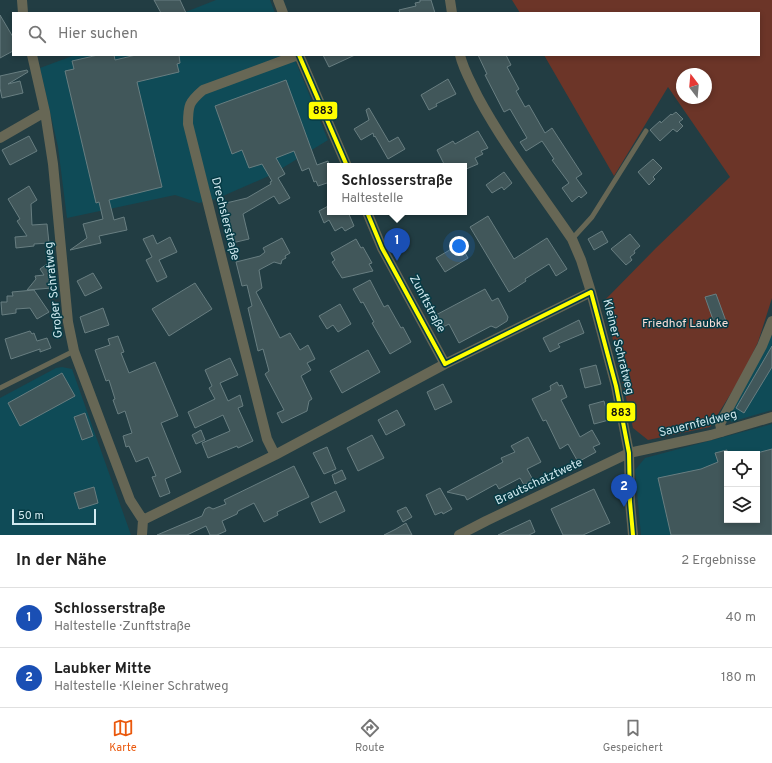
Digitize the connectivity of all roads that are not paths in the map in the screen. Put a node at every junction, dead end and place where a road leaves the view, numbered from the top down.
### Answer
1 (22, 0) edge
2 (278, 0) edge
3 (450, 0) edge
4 (23, 12) edge
5 (283, 12) edge
6 (452, 12) edge
7 (32, 56) edge
8 (295, 56) edge
9 (298, 56) edge
10 (460, 56) edge
11 (45, 112) junction
12 (646, 130) dead end
13 (0, 138) edge
14 (346, 163) edge
15 (368, 215) edge
16 (572, 239) junction
17 (591, 292) junction
18 (772, 320) edge
19 (74, 351) junction
20 (445, 364) junction
21 (0, 388) edge
22 (772, 418) edge
23 (722, 432) junction
24 (629, 453) junction
25 (275, 456) junction
26 (143, 520) junction
27 (142, 535) edge
28 (459, 535) edge
29 (633, 535) edge

1 - 4 street
2 - 5 street
3 - 6 street
7 - 11 street, Großer Schratweg
8 - 25 street, Drechslerstraße
9 - 14 street
10 - 16 street, Kleiner Schratweg
11 - 13 street
11 - 19 street, Großer Schratweg
12 - 16 lane
15 - 20 street, Zunftstraße
16 - 17 street, Kleiner Schratweg
17 - 20 street
17 - 24 street, Kleiner Schratweg
18 - 23 street
19 - 21 lane
19 - 26 street, Großer Schratweg
20 - 25 street
22 - 23 street, Sauernfeldweg
23 - 24 street, Sauernfeldweg
24 - 28 street, Brautschatztwete
24 - 29 street, Kleiner Schratweg
25 - 26 street
26 - 27 street

